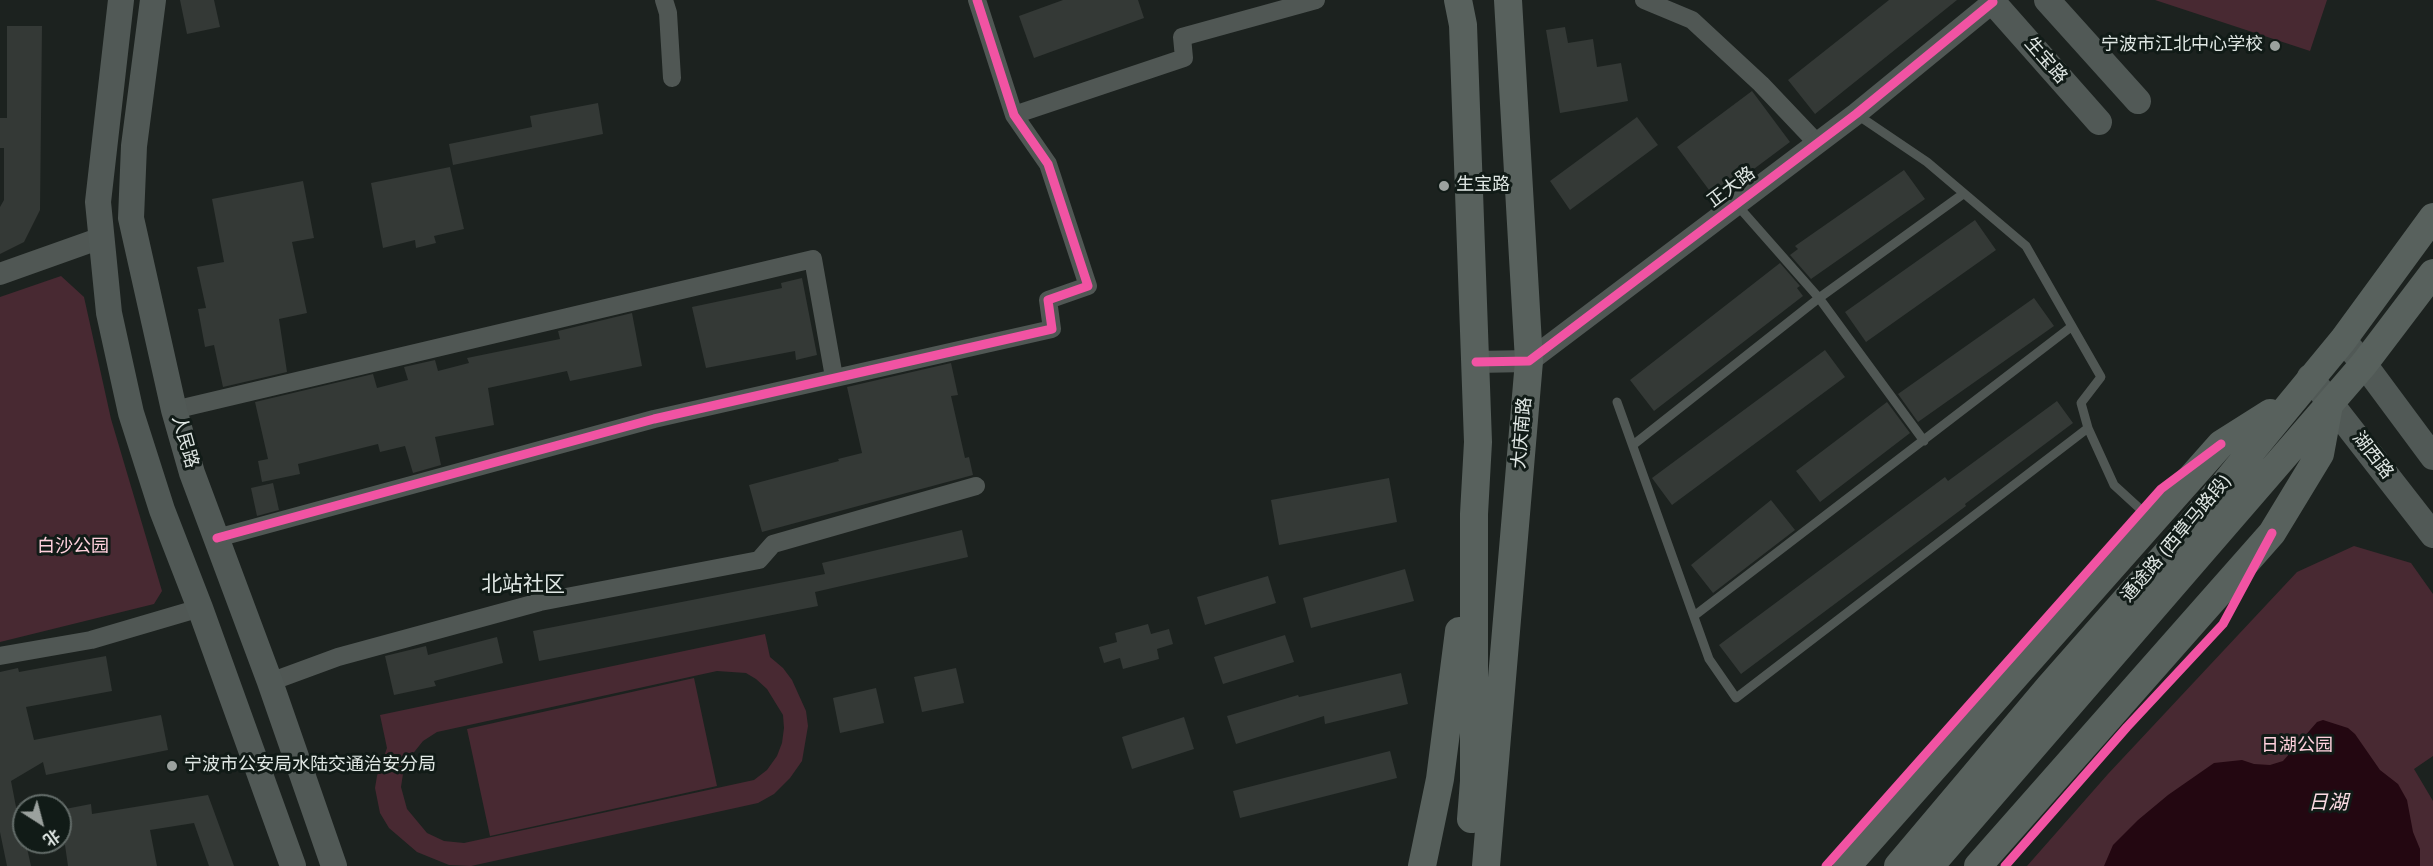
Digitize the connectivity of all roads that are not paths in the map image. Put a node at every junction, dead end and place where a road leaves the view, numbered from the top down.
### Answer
1 (121, 0) edge
2 (153, 0) edge
3 (664, 0) edge
4 (977, 0) edge
5 (1316, 0) edge
6 (1458, 0) edge
7 (1508, 0) edge
8 (1644, 0) edge
9 (2047, 0) edge
10 (1992, 1) edge
11 (672, 78) dead end
12 (2138, 101) dead end
13 (1856, 114) junction
14 (1014, 115) junction
15 (2099, 122) dead end
16 (1818, 143) junction
17 (1963, 194) junction
18 (1737, 205) junction
19 (2433, 217) edge
20 (101, 238) junction
21 (2433, 273) edge
22 (0, 274) edge
23 (1819, 298) junction
24 (2071, 327) junction
25 (2343, 340) junction
26 (1528, 361) junction
27 (1476, 362) junction
28 (2364, 364) junction
29 (834, 377) junction
30 (2310, 377) junction
31 (2292, 399) junction
32 (1617, 402) dead end
33 (2330, 402) junction
34 (174, 410) junction
35 (2088, 428) junction
36 (1924, 441) junction
37 (1633, 445) junction
38 (2433, 457) edge
39 (976, 486) dead end
40 (1474, 514) junction
41 (2153, 521) junction
42 (2433, 535) edge
43 (217, 538) junction
44 (200, 608) junction
45 (1694, 616) junction
46 (0, 656) edge
47 (270, 682) junction
48 (1918, 862) edge
49 (293, 866) edge
50 (334, 866) edge
51 (1422, 866) edge
52 (1467, 866) edge
53 (1486, 866) edge
54 (1847, 866) edge
55 (1978, 866) edge

1 - 20 main road
2 - 34 main road, 人民路
3 - 11 street
4 - 14 street
5 - 14 street
6 - 27 main road
7 - 26 main road, 大庆南路
8 - 16 street
9 - 12 main road
10 - 13 street, 正大路
10 - 15 main road, 生宝路
13 - 16 street, 正大路
13 - 17 lane
14 - 29 street
16 - 18 street, 正大路
17 - 23 lane
17 - 24 lane
18 - 23 lane
18 - 26 street, 正大路
19 - 25 main road, 通途路 (西草马路段)
20 - 22 street
20 - 44 main road
21 - 28 main road, 通途路 (西草马路段)
23 - 36 lane
23 - 37 lane
24 - 35 lane
24 - 36 lane
25 - 28 main road
25 - 30 main road, 通途路 (西草马路段)
26 - 27 street
26 - 53 main road, 大庆南路
27 - 40 main road
28 - 33 main road, 通途路 (西草马路段)
28 - 38 main road
29 - 34 street
29 - 43 street
30 - 31 main road, 通途路 (西草马路段)
30 - 33 main road, 湖西路
31 - 41 main road
31 - 48 main road, 通途路 (西草马路段)
32 - 37 lane
33 - 42 main road, 湖西路
33 - 48 main road, 通途路 (西草马路段)
33 - 55 main road
34 - 43 main road, 人民路
35 - 41 lane
35 - 45 lane
36 - 45 lane
37 - 45 lane
39 - 47 street
40 - 51 main road
40 - 52 main road
41 - 54 main road
43 - 47 main road, 人民路
44 - 46 street
44 - 49 main road
47 - 50 main road, 人民路

